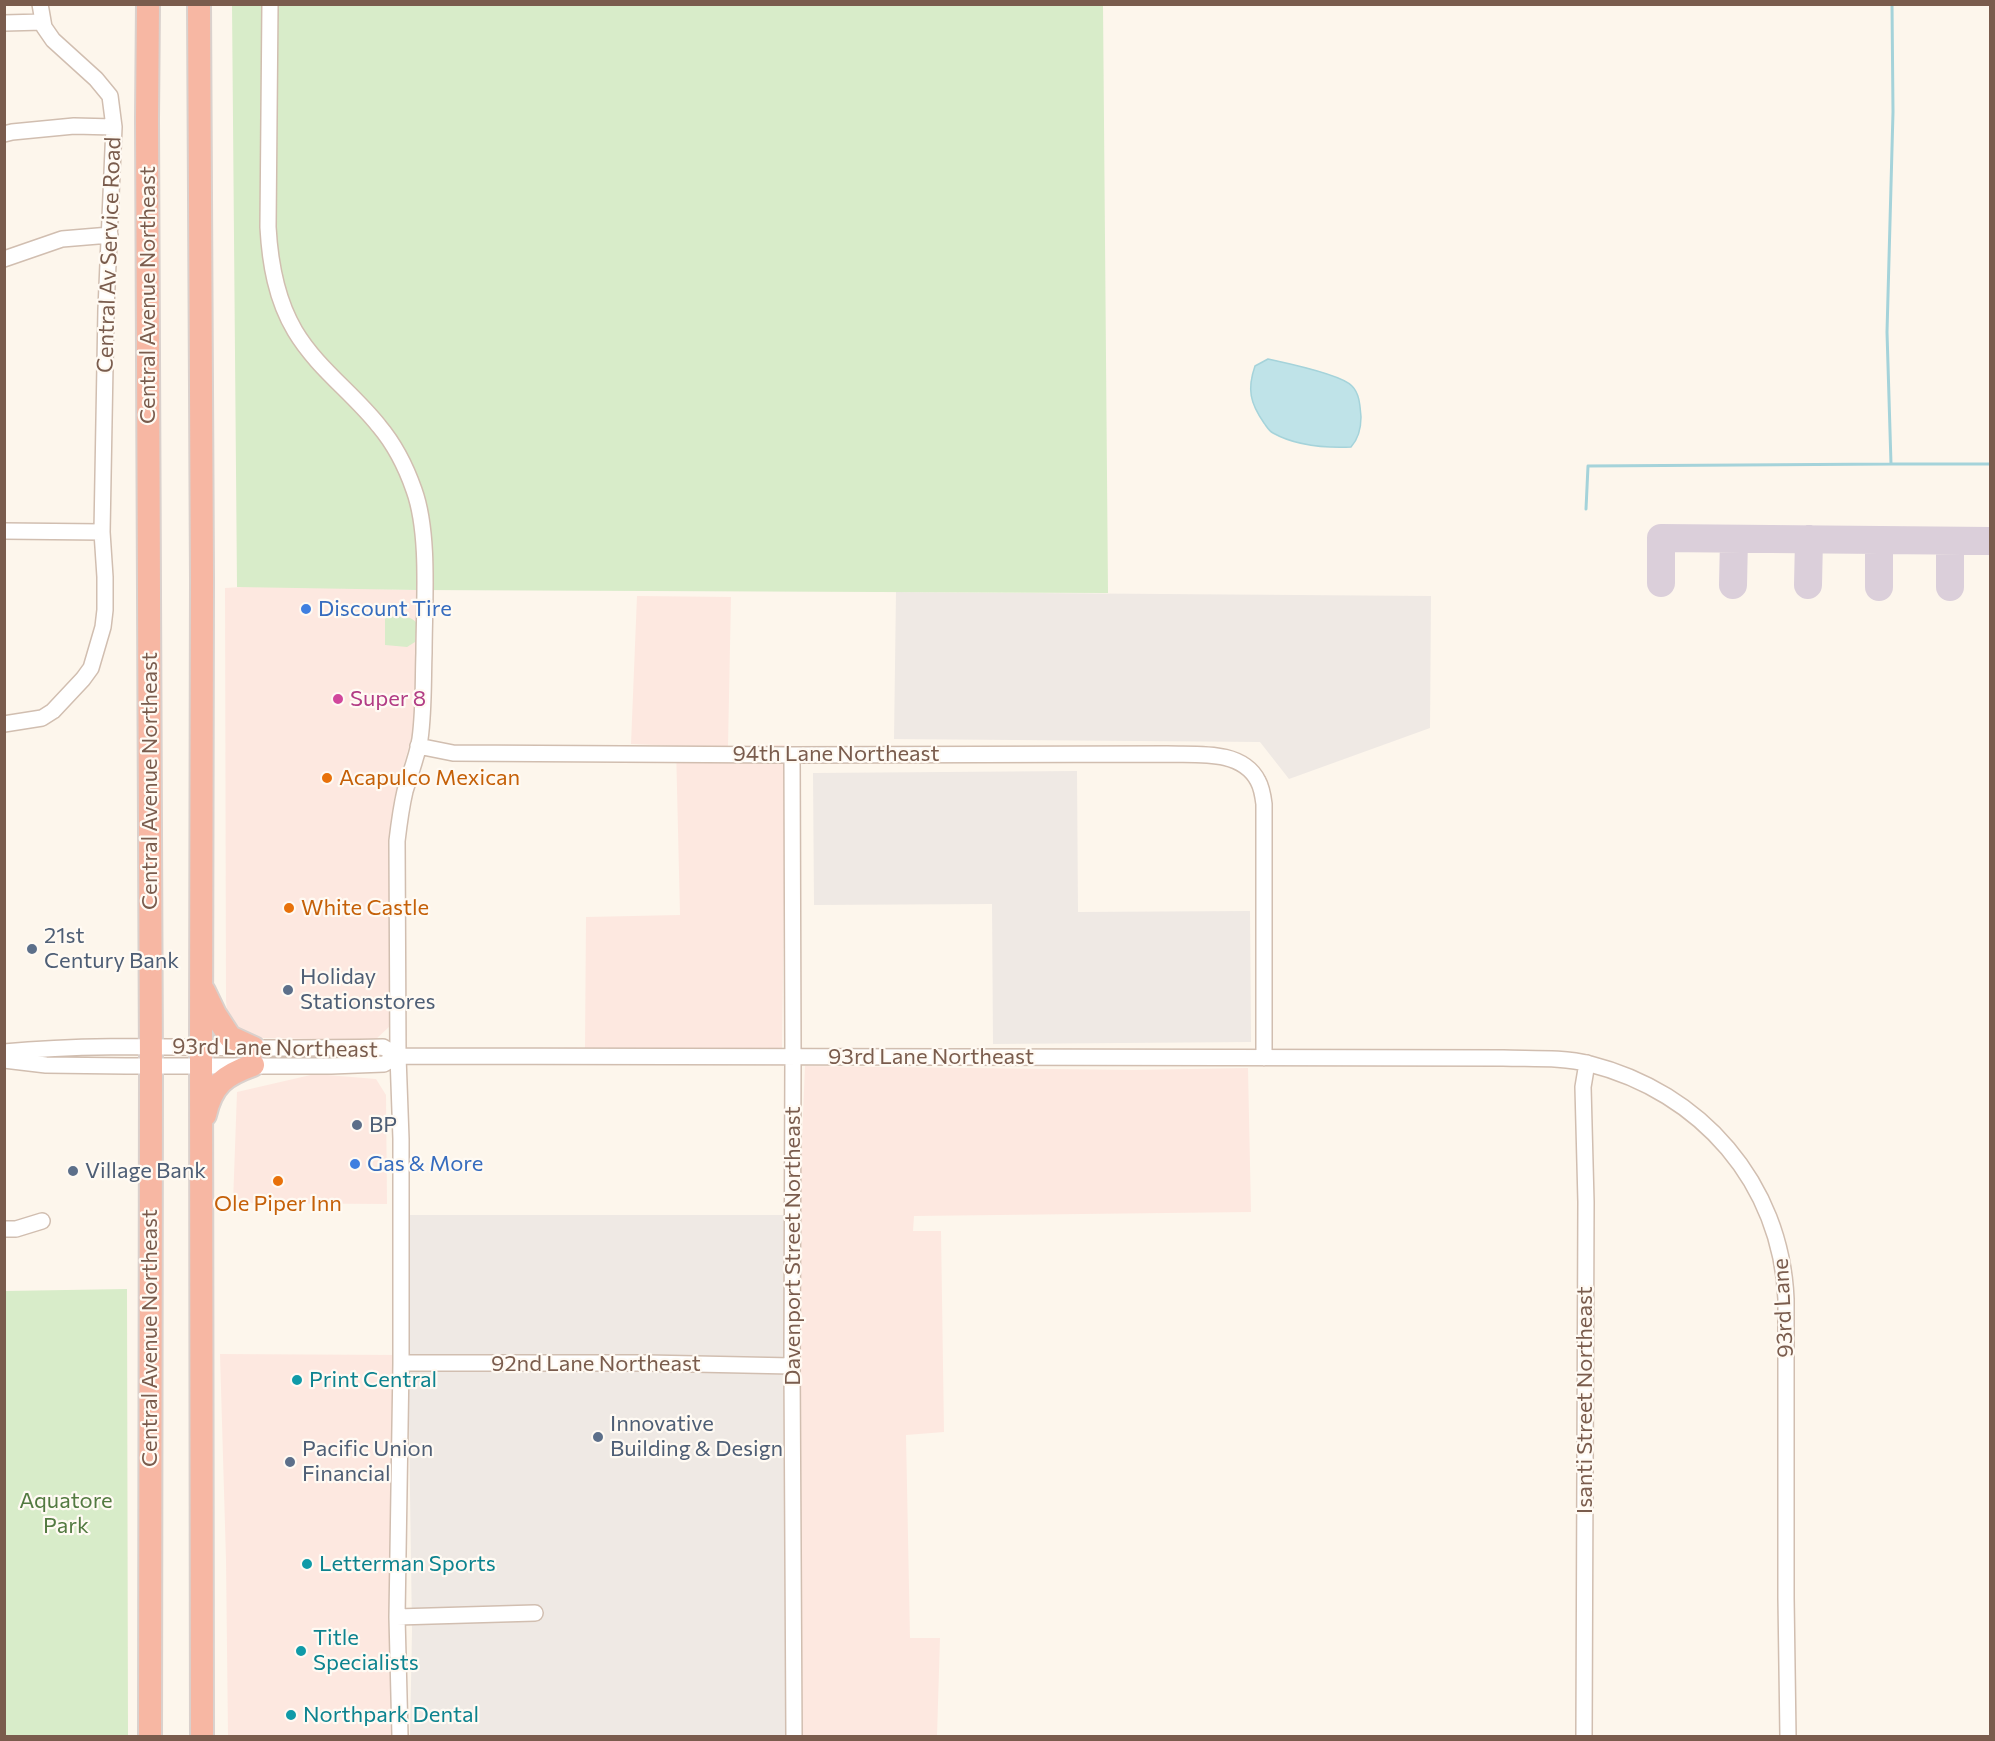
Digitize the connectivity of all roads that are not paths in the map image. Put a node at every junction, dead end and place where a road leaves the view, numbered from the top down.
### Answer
1 (40, 4) edge
2 (148, 4) edge
3 (199, 4) edge
4 (270, 4) edge
5 (43, 22) junction
6 (4, 23) edge
7 (114, 127) junction
8 (4, 134) edge
9 (110, 235) junction
10 (4, 259) edge
11 (4, 531) edge
12 (102, 532) junction
13 (4, 724) edge
14 (418, 747) junction
15 (792, 755) junction
16 (201, 984) junction
17 (4, 1052) edge
18 (151, 1056) junction
19 (201, 1056) junction
20 (254, 1056) junction
21 (398, 1056) junction
22 (793, 1057) junction
23 (1264, 1058) junction
24 (1464, 1058) joint
25 (4, 1060) edge
26 (1587, 1063) junction
27 (201, 1131) junction
28 (42, 1221) dead end
29 (10, 1229) edge
30 (401, 1363) junction
31 (792, 1366) junction
32 (535, 1613) dead end
33 (398, 1617) junction
34 (203, 1730) edge
35 (150, 1737) edge
36 (400, 1737) edge
37 (794, 1737) edge
38 (1584, 1737) edge
39 (1788, 1737) edge

1 - 5 street, Central Av Service Road
2 - 18 highway, Central Avenue Northeast
3 - 16 highway
4 - 14 street
5 - 6 street
5 - 7 street, Central Av Service Road
7 - 8 street
7 - 9 street, Central Av Service Road
9 - 10 street
9 - 12 street, Central Av Service Road
11 - 12 street
12 - 13 street, Central Av Service Road
14 - 15 street, 94th Lane Northeast
14 - 21 street
15 - 22 street, Davenport Street Northeast
15 - 23 street, 94th Lane Northeast
16 - 19 highway
16 - 20 highway
17 - 18 street
18 - 19 street, 93rd Lane Northeast
18 - 25 street
18 - 35 highway, Central Avenue Northeast
19 - 20 street, 93rd Lane Northeast
19 - 27 highway
20 - 21 street, 93rd Lane Northeast
20 - 27 highway
21 - 22 street, 93rd Lane Northeast
21 - 30 street
22 - 23 street, 93rd Lane Northeast
22 - 31 street, Davenport Street Northeast
23 - 24 street, 93rd Lane Northeast
24 - 26 street, 93rd Lane
26 - 38 street, Isanti Street Northeast
26 - 39 street, 93rd Lane
27 - 34 highway
28 - 29 street
30 - 31 street, 92nd Lane Northeast
30 - 33 street
31 - 37 street, Davenport Street Northeast
32 - 33 street
33 - 36 street

